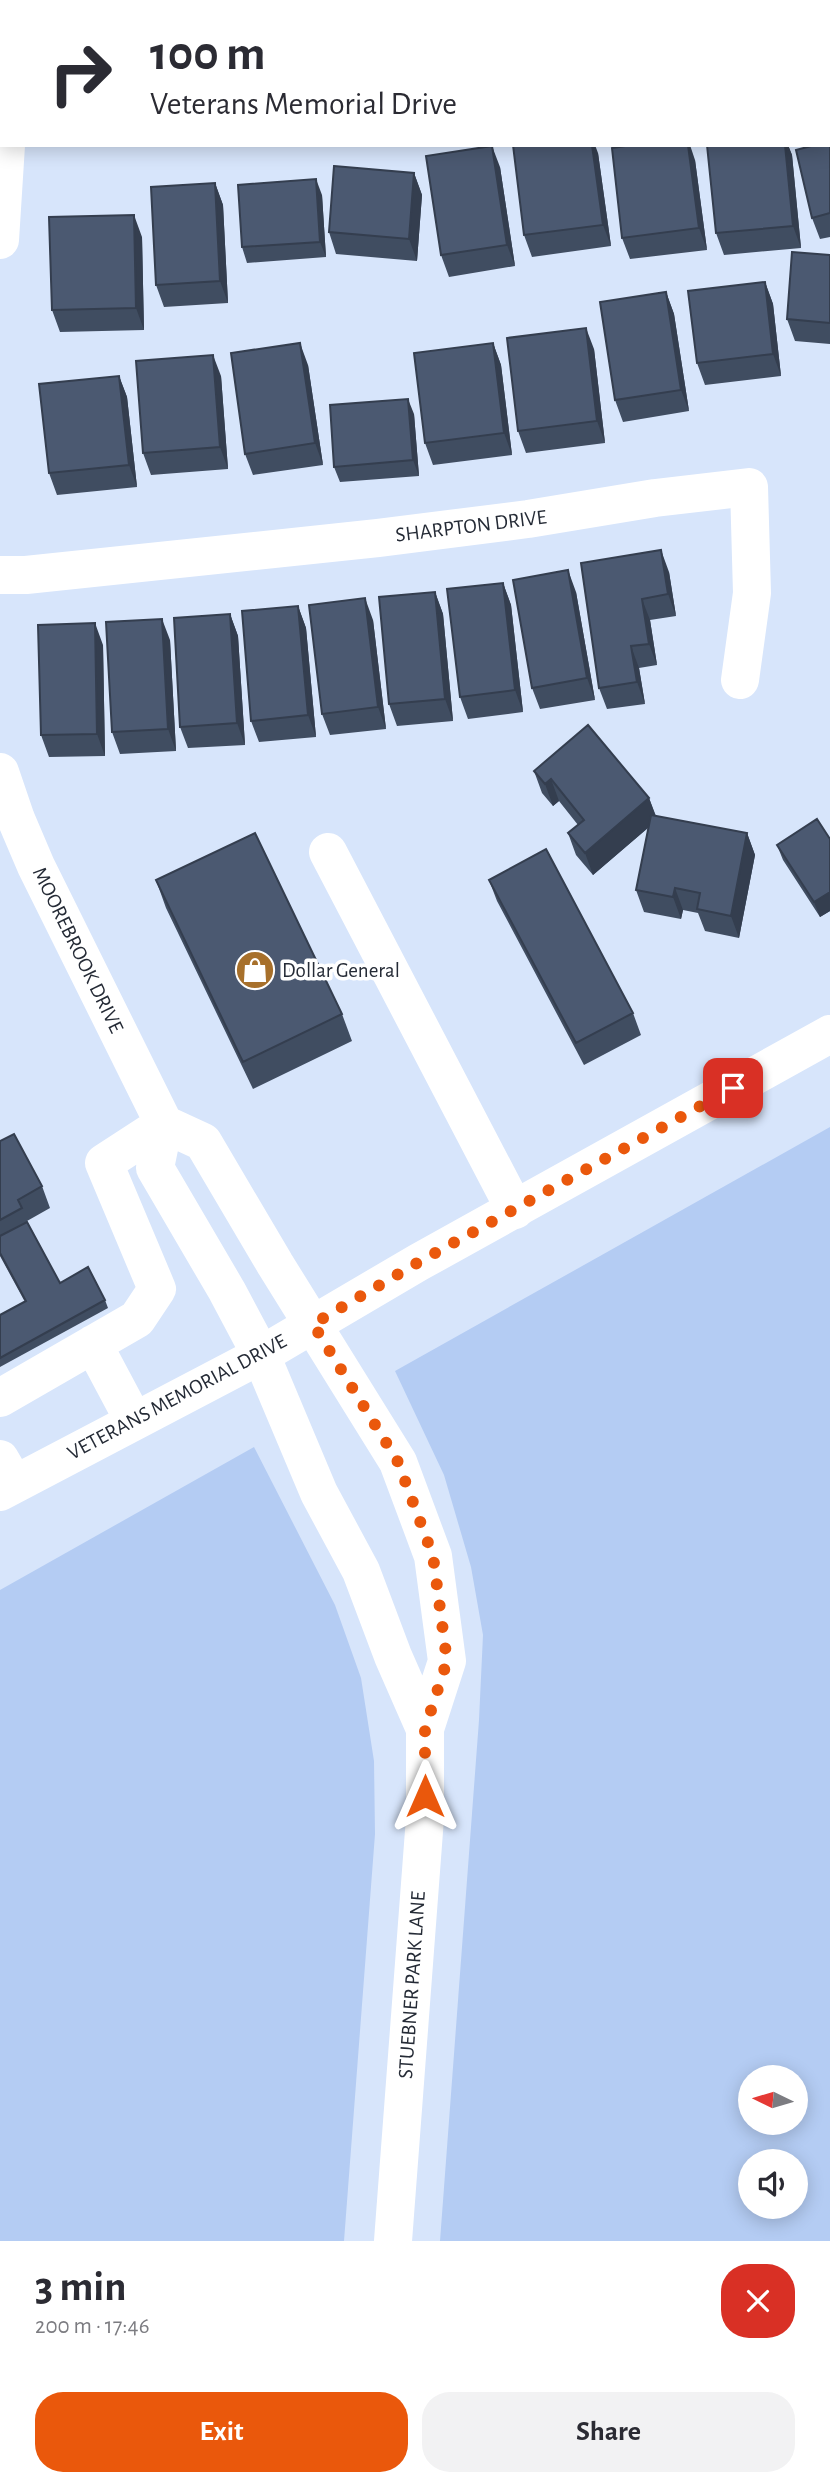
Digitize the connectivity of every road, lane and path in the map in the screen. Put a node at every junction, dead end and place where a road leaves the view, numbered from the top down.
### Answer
1 (3, 147) edge
2 (0, 240) edge
3 (0, 575) edge
4 (740, 680) dead end
5 (0, 772) edge
6 (328, 852) dead end
7 (830, 1034) edge
8 (164, 1124) junction
9 (514, 1210) junction
10 (313, 1324) junction
11 (93, 1343) junction
12 (261, 1355) junction
13 (0, 1398) edge
14 (134, 1421) junction
15 (5, 1478) edge
16 (425, 1729) junction
17 (393, 2241) edge

1 - 2 street
3 - 4 street, SHARPTON DRIVE
5 - 8 street, MOOREBROOK DRIVE
6 - 9 street
7 - 9 street, VETERANS MEMORIAL DRIVE
8 - 10 street
8 - 11 street
8 - 12 street
9 - 10 street, VETERANS MEMORIAL DRIVE
10 - 12 street, VETERANS MEMORIAL DRIVE
10 - 16 street, STUEBNER PARK LANE
11 - 13 street
11 - 14 street
12 - 14 street, VETERANS MEMORIAL DRIVE
12 - 16 street, STUEBNER PARK LANE
14 - 15 street, VETERANS MEMORIAL DRIVE
16 - 17 street, STUEBNER PARK LANE

